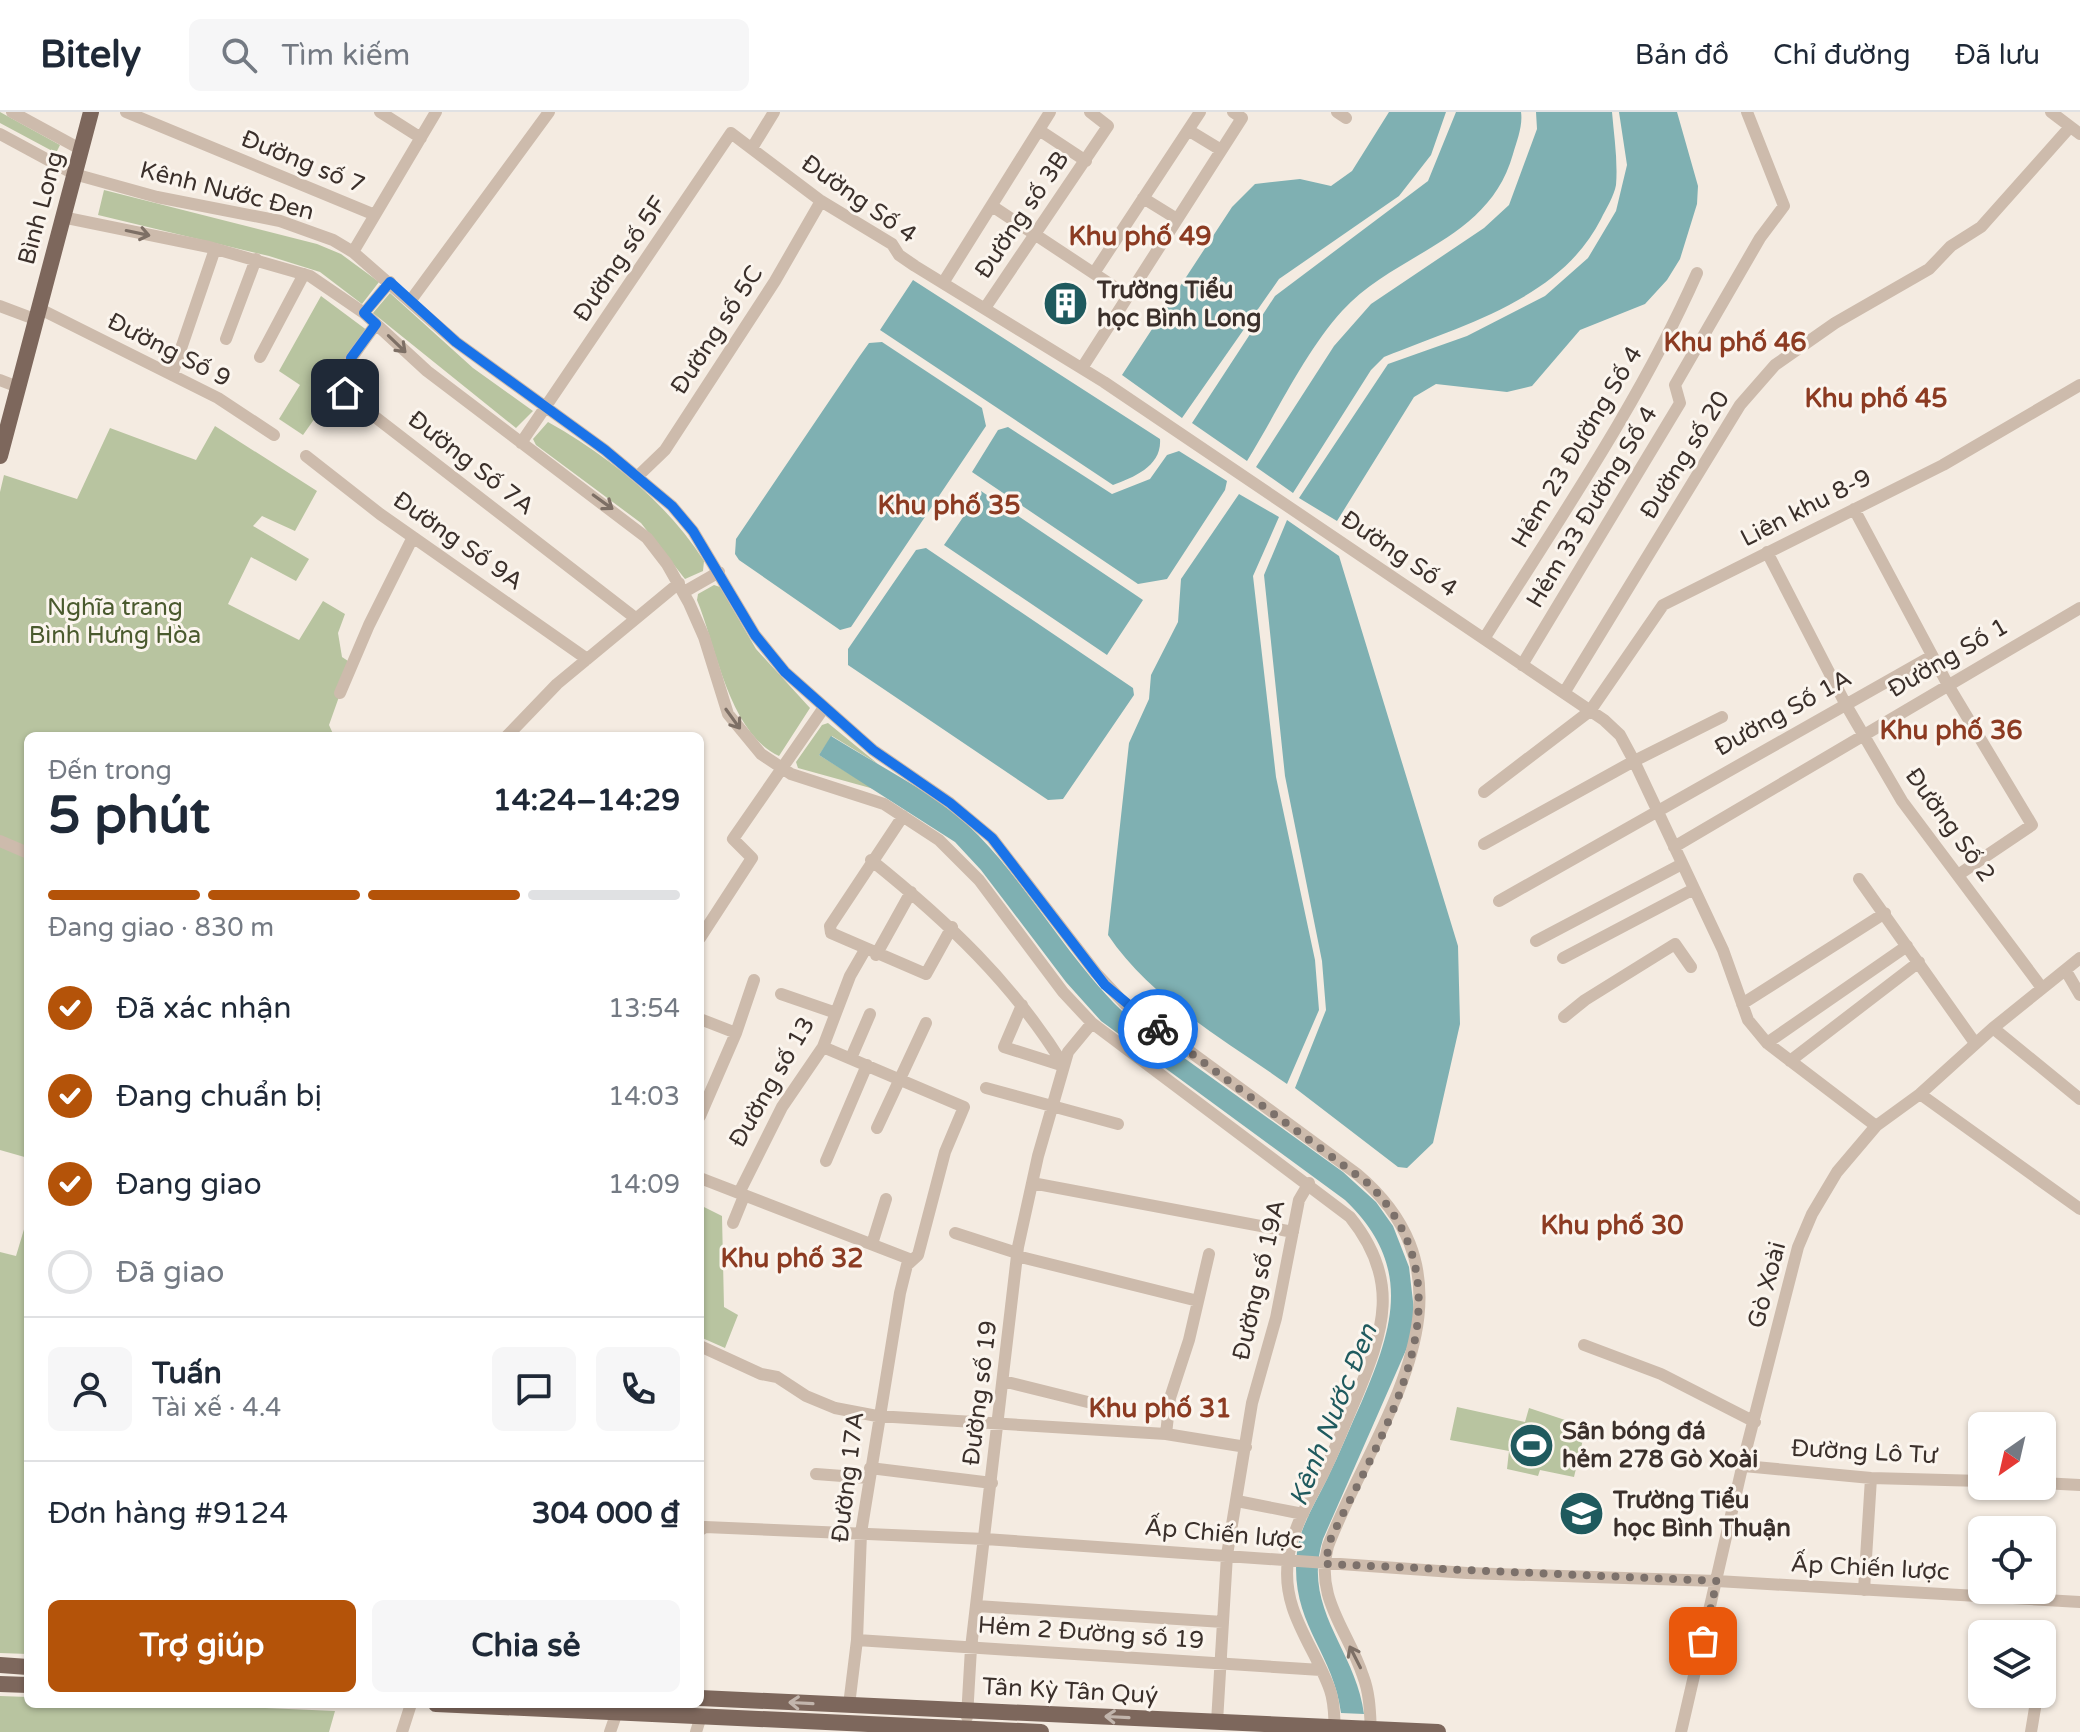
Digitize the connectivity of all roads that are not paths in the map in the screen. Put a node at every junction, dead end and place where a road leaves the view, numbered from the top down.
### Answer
1 (12, 112) edge
2 (91, 112) edge
3 (126, 112) edge
4 (380, 112) edge
5 (436, 112) edge
6 (549, 112) edge
7 (774, 112) edge
8 (1050, 112) edge
9 (1090, 112) edge
10 (1200, 112) edge
11 (1747, 112) edge
12 (2051, 112) edge
13 (1238, 115) edge
14 (1039, 130) junction
15 (1188, 130) junction
16 (2075, 130) edge
17 (0, 134) edge
18 (421, 138) junction
19 (752, 148) junction
20 (82, 150) junction
21 (1221, 150) junction
22 (1086, 161) junction
23 (74, 174) junction
24 (1143, 198) junction
25 (821, 201) junction
26 (992, 206) junction
27 (375, 215) junction
28 (62, 217) junction
29 (1177, 219) junction
30 (1035, 233) junction
31 (215, 249) junction
32 (353, 252) junction
33 (256, 259) junction
34 (1094, 273) junction
35 (1697, 273) dead end
36 (304, 274) junction
37 (390, 282) junction
38 (943, 283) junction
39 (1128, 296) junction
40 (411, 300) junction
41 (0, 306) edge
42 (985, 308) junction
43 (364, 313) junction
44 (38, 314) junction
45 (376, 324) junction
46 (226, 339) dead end
47 (260, 357) dead end
48 (1082, 368) junction
49 (172, 375) junction
50 (0, 380) edge
51 (2080, 385) edge
52 (18, 387) junction
53 (545, 410) junction
54 (274, 435) dead end
55 (521, 443) junction
56 (0, 456) edge
57 (306, 456) dead end
58 (638, 476) junction
59 (1854, 509) junction
60 (413, 537) junction
61 (1767, 552) junction
62 (719, 572) junction
63 (681, 587) junction
64 (2080, 608) edge
65 (634, 617) junction
66 (1484, 639) junction
67 (1932, 656) junction
68 (587, 659) junction
69 (1522, 665) junction
70 (1948, 685) junction
71 (340, 693) dead end
72 (1564, 693) junction
73 (1846, 705) junction
74 (823, 709) junction
75 (1590, 711) junction
76 (1722, 717) dead end
77 (511, 732) edge
78 (1862, 733) junction
79 (1634, 761) junction
80 (780, 770) junction
81 (1484, 792) dead end
82 (1656, 810) junction
83 (903, 816) junction
84 (0, 841) edge
85 (1484, 844) dead end
86 (1674, 847) junction
87 (24, 851) edge
88 (871, 860) junction
89 (1682, 864) junction
90 (1958, 875) junction
91 (1859, 879) dead end
92 (1694, 889) junction
93 (911, 892) junction
94 (1499, 901) dead end
95 (1885, 913) junction
96 (952, 927) junction
97 (704, 932) edge
98 (1536, 941) dead end
99 (1907, 946) junction
100 (870, 952) junction
101 (1563, 958) dead end
102 (2080, 958) edge
103 (1919, 962) junction
104 (1691, 967) dead end
105 (2066, 971) junction
106 (754, 980) dead end
107 (2042, 988) junction
108 (781, 994) dead end
109 (2080, 995) edge
110 (1742, 1004) junction
111 (1022, 1005) junction
112 (836, 1013) junction
113 (870, 1014) dead end
114 (1564, 1017) dead end
115 (704, 1021) edge
116 (926, 1023) dead end
117 (1092, 1023) junction
118 (1993, 1028) junction
119 (736, 1033) junction
120 (1767, 1043) junction
121 (1975, 1043) junction
122 (823, 1047) junction
123 (851, 1058) junction
124 (1790, 1061) junction
125 (867, 1065) junction
126 (1064, 1066) junction
127 (898, 1078) junction
128 (986, 1088) dead end
129 (1920, 1094) junction
130 (2080, 1099) edge
131 (704, 1107) edge
132 (1052, 1108) junction
133 (1118, 1124) dead end
134 (1876, 1126) junction
135 (877, 1128) dead end
136 (826, 1161) dead end
137 (704, 1180) edge
138 (1032, 1183) junction
139 (1309, 1183) junction
140 (742, 1195) junction
141 (886, 1199) dead end
142 (2079, 1207) edge
143 (733, 1223) dead end
144 (1293, 1232) junction
145 (955, 1233) dead end
146 (872, 1244) junction
147 (1209, 1254) dead end
148 (1017, 1255) junction
149 (912, 1260) junction
150 (1198, 1301) junction
151 (1584, 1345) dead end
152 (704, 1348) edge
153 (1003, 1381) junction
154 (1124, 1411) dead end
155 (877, 1416) junction
156 (998, 1421) junction
157 (1755, 1422) junction
158 (1166, 1434) junction
159 (1246, 1447) junction
160 (1744, 1466) junction
161 (870, 1473) junction
162 (816, 1474) dead end
163 (1871, 1478) junction
164 (1968, 1481) edge
165 (992, 1483) junction
166 (2056, 1484) edge
167 (2080, 1485) edge
168 (1237, 1501) junction
169 (1303, 1514) junction
170 (704, 1528) edge
171 (861, 1533) junction
172 (985, 1539) junction
173 (1227, 1555) junction
174 (1291, 1562) junction
175 (1322, 1564) junction
176 (1717, 1581) junction
177 (1864, 1590) junction
178 (2080, 1602) edge
179 (977, 1606) junction
180 (1223, 1622) junction
181 (857, 1640) junction
182 (971, 1648) junction
183 (1221, 1664) junction
184 (0, 1665) edge
185 (24, 1667) edge
186 (1321, 1670) junction
187 (0, 1684) edge
188 (24, 1685) edge
189 (704, 1698) edge
190 (849, 1705) junction
191 (410, 1708) edge
192 (563, 1708) edge
193 (2035, 1708) dead end
194 (627, 1710) edge
195 (967, 1710) junction
196 (1217, 1722) junction
197 (699, 1724) edge
198 (841, 1728) edge
199 (966, 1729) junction
200 (1335, 1730) edge
201 (1371, 1730) edge
202 (402, 1732) edge
203 (610, 1732) edge
204 (1041, 1732) edge
205 (1438, 1732) edge
206 (1681, 1732) edge
207 (2031, 1732) edge

1 - 20 street
2 - 20 main road, Bình Long
3 - 27 street, Đường số 7
4 - 18 street
5 - 18 street
6 - 40 street
7 - 19 street
8 - 14 street
9 - 22 street, Đường số 3B
10 - 15 street
11 - 69 street, Hẻm 33 Đường Số 4
12 - 16 street
13 - 21 street
14 - 22 street
14 - 26 street
15 - 21 street
15 - 24 street
16 - 72 street, Đường số 20
17 - 23 street, Kênh Nước Đen
18 - 27 street
19 - 25 street, Đường Số 4
19 - 53 street, Đường số 5F
20 - 23 main road, Bình Long
21 - 29 street
22 - 30 street, Đường số 3B
23 - 28 main road, Bình Long
23 - 32 street, Kênh Nước Đen
24 - 29 street
24 - 34 street
25 - 38 street, Đường Số 4
25 - 58 street, Đường số 5C
26 - 30 street
26 - 38 street
27 - 32 street
28 -> 31 street
28 - 44 main road, Bình Long
29 - 39 street
30 - 34 street
30 - 42 street, Đường số 3B
31 - 33 street
31 - 49 street
32 - 37 street, Kênh Nước Đen
33 - 36 street
33 - 46 street
34 - 39 street
35 - 66 street, Hẻm 23 Đường Số 4
36 - 43 street
36 - 47 street
37 - 40 street, Kênh Nước Đen
37 - 43 street
38 - 42 street, Đường Số 4
39 - 48 street
40 - 53 street, Kênh Nước Đen
41 - 44 street, Đường Số 9
42 - 48 street, Đường Số 4
43 - 45 street
44 - 49 street, Đường Số 9
44 - 52 main road, Bình Long
45 -> 55 street
45 - 65 street, Đường Số 7A
48 - 66 street, Đường Số 4
49 - 54 street, Đường Số 9
50 - 52 street
51 - 59 street, Liên khu 8-9
52 - 56 main road, Bình Long
53 - 55 street, Đường số 5F
53 - 58 street, Kênh Nước Đen
55 -> 63 street
57 - 60 street, Đường Số 9A
58 - 62 street, Kênh Nước Đen
59 - 61 street, Liên khu 8-9
59 - 67 street
60 - 68 street, Đường Số 9A
60 - 71 street
61 - 73 street, Đường Số 2
61 - 75 street, Liên khu 8-9
62 - 63 street
62 - 74 street, Kênh Nước Đen
63 - 65 street
63 -> 80 street
64 - 70 street, Đường Số 1
65 - 68 street
66 - 69 street, Đường Số 4
67 - 70 street
67 - 73 street, Đường Số 1A
68 - 77 street
69 - 72 street, Đường Số 4
70 - 78 street, Đường Số 1
70 - 90 street
72 - 75 street, Đường Số 4
73 - 78 street, Đường Số 2
73 - 82 street, Đường Số 1A
74 - 80 street
74 - 175 street, Kênh Nước Đen
75 - 79 street, Đường Số 4
75 - 81 street, Liên khu 8-9
76 - 79 street
78 - 86 street, Đường Số 1
78 - 90 street, Đường Số 2
79 - 82 street, Đường Số 4
79 - 85 street
80 - 83 street
80 - 97 street
82 - 86 street, Đường Số 4
82 - 94 street, Đường Số 1A
83 - 88 street
83 - 117 street
84 - 87 street
86 - 89 street, Đường Số 4
88 - 93 street
88 - 100 street
89 - 92 street, Đường Số 4
89 - 98 street
90 - 107 street, Đường Số 2
91 - 95 street
92 - 101 street
92 - 110 street, Đường Số 4
93 - 96 street
93 - 100 street, Đường số 13
95 - 99 street
95 - 110 street
96 - 100 street
96 - 111 street
99 - 103 street
99 - 120 street
100 - 112 street, Đường số 13
102 - 105 street, Gò Xoài
103 - 121 street
103 - 124 street
104 - 114 street
105 - 107 street, Gò Xoài
105 - 109 street
106 - 119 street
107 - 118 street, Gò Xoài
108 - 112 street
110 - 120 street, Đường Số 4
111 - 126 street
111 - 126 street
112 - 122 street, Đường số 13
113 - 123 street
115 - 119 street
116 - 127 street
117 - 126 street, Đường số 19
117 - 139 street
118 - 121 street, Gò Xoài
118 - 130 street
119 - 131 street
120 - 124 street, Đường Số 4
121 - 129 street, Gò Xoài
122 - 123 street
122 - 140 street, Đường số 13
123 - 125 street
124 - 134 street, Đường Số 4
125 - 127 street
125 - 136 street
126 - 132 street, Đường số 19
127 - 135 street
127 - 149 street, Đường 17A
128 - 132 street
129 - 134 street, Gò Xoài
129 - 142 street
132 - 133 street
132 - 138 street, Đường số 19
134 - 157 street, Gò Xoài
137 - 140 street
138 - 144 street
138 - 148 street, Đường số 19
139 - 144 street, Đường số 19A
139 - 169 street
140 - 143 street, Đường số 13
140 - 146 street
141 - 146 street
144 - 159 street, Đường số 19A
145 - 148 street
146 - 149 street
147 - 150 street
148 - 150 street
148 - 153 street, Đường số 19
149 - 155 street, Đường 17A
150 - 158 street
151 - 157 street
152 - 155 street
153 - 154 street
153 - 156 street, Đường số 19
155 - 156 street
155 - 161 street, Đường 17A
156 - 158 street
156 - 165 street, Đường số 19
157 - 160 street, Gò Xoài
158 - 159 street
159 - 168 street, Đường số 19A
160 - 163 street, Đường Lô Tư
160 - 176 street, Gò Xoài
161 - 162 street
161 - 165 street
161 - 171 street, Đường 17A
163 - 164 street, Đường Lô Tư
163 - 177 street
165 - 172 street, Đường số 19
166 - 167 street
168 - 169 street
168 - 173 street, Đường số 19A
169 - 174 street
170 - 171 street, Ấp Chiến lược
171 - 172 street, Ấp Chiến lược
171 - 181 street, Đường 17A
172 - 173 street, Ấp Chiến lược
172 - 179 street, Đường số 19
173 - 174 street, Ấp Chiến lược
173 - 180 street, Đường số 19A
174 - 175 street, Ấp Chiến lược
174 - 186 street
175 - 176 street, Ấp Chiến lược
201 -> 175 street, Kênh Nước Đen
176 - 177 street, Ấp Chiến lược
176 - 206 street, Gò Xoài
177 - 178 street, Ấp Chiến lược
179 - 180 street
179 - 182 street, Đường số 19
180 - 183 street, Đường số 19A
181 - 182 street, Hẻm 2 Đường số 19
181 - 190 street, Đường 17A
182 - 183 street, Hẻm 2 Đường số 19
182 - 195 street, Đường số 19
183 - 186 street, Hẻm 2 Đường số 19
183 - 196 street, Đường số 19A
184 - 185 main road
186 - 200 street
187 - 188 main road
190 -> 189 main road, Tân Kỳ Tân Quý
190 - 195 main road, Tân Kỳ Tân Quý
191 - 202 street
192 - 194 main road, Tân Kỳ Tân Quý
193 - 207 street
194 - 197 main road, Tân Kỳ Tân Quý
194 - 203 street
196 -> 195 main road, Tân Kỳ Tân Quý
195 - 199 street, Đường số 19
196 - 200 main road, Tân Kỳ Tân Quý
197 - 198 main road, Tân Kỳ Tân Quý
198 - 199 main road, Tân Kỳ Tân Quý
199 - 204 main road, Tân Kỳ Tân Quý
200 - 201 main road, Tân Kỳ Tân Quý
201 - 205 main road, Tân Kỳ Tân Quý

